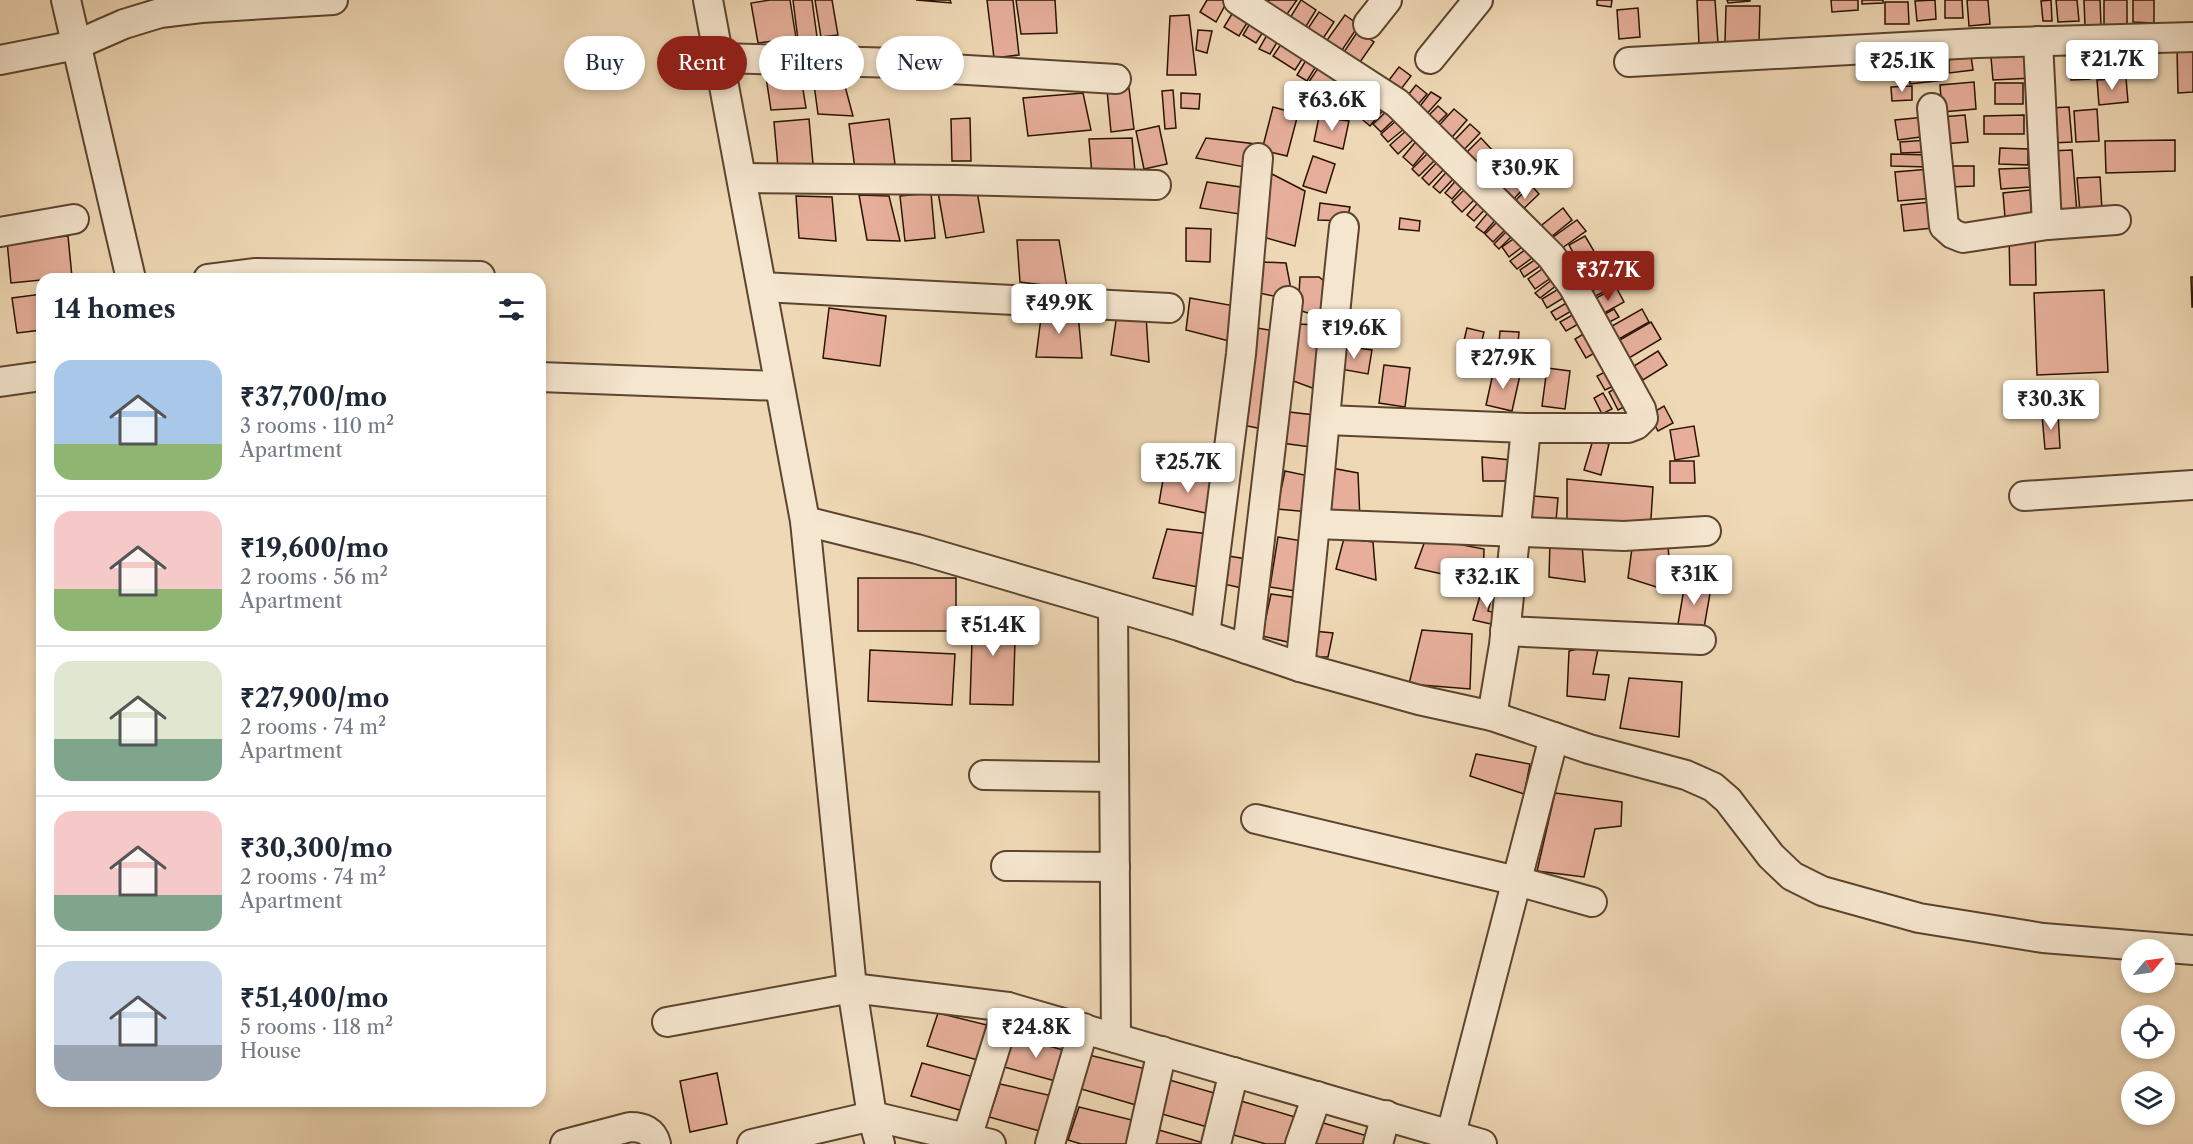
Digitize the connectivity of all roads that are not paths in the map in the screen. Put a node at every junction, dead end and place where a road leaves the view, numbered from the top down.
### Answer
1 (66, 0) edge
2 (333, 0) edge
3 (708, 0) edge
4 (1238, 0) edge
5 (1387, 0) edge
6 (1478, 0) edge
7 (1368, 24) dead end
8 (715, 36) edge
9 (2193, 37) edge
10 (2038, 41) junction
11 (76, 45) junction
12 (747, 59) edge
13 (1430, 59) dead end
14 (0, 60) edge
15 (1629, 62) dead end
16 (1116, 79) dead end
17 (726, 90) edge
18 (1932, 108) dead end
19 (1258, 158) dead end
20 (743, 178) junction
21 (1156, 185) dead end
22 (74, 219) dead end
23 (2116, 220) dead end
24 (2047, 225) junction
25 (1344, 227) dead end
26 (0, 232) edge
27 (129, 273) edge
28 (762, 287) junction
29 (1288, 301) dead end
30 (1169, 308) dead end
31 (546, 376) edge
32 (36, 377) edge
33 (0, 382) edge
34 (779, 386) junction
35 (1326, 420) junction
36 (1526, 428) junction
37 (2193, 485) edge
38 (2024, 496) dead end
39 (805, 520) junction
40 (1316, 524) junction
41 (1706, 531) dead end
42 (1515, 532) junction
43 (1113, 607) junction
44 (1505, 631) junction
45 (1205, 635) junction
46 (1701, 640) dead end
47 (1247, 649) junction
48 (1300, 667) junction
49 (1492, 716) junction
50 (1554, 737) junction
51 (984, 775) dead end
52 (1114, 777) junction
53 (1256, 819) dead end
54 (1006, 866) dead end
55 (1115, 867) junction
56 (1517, 881) junction
57 (1592, 902) dead end
58 (2193, 950) edge
59 (852, 988) junction
60 (1008, 1007) junction
61 (667, 1022) dead end
62 (1084, 1028) junction
63 (1116, 1038) junction
64 (1162, 1051) junction
65 (1234, 1072) junction
66 (1317, 1096) junction
67 (1386, 1115) junction
68 (872, 1116) junction
69 (1451, 1134) junction
70 (979, 1141) edge
71 (566, 1144) edge
72 (656, 1144) edge
73 (752, 1144) edge
74 (880, 1144) edge
75 (1050, 1144) edge
76 (1140, 1144) edge
77 (1216, 1144) edge
78 (1300, 1144) edge
79 (1378, 1144) edge
80 (1482, 1144) edge

1 - 11 street
2 - 11 street
3 - 8 street
4 - 36 street
5 - 7 street
6 - 13 street
9 - 10 street
10 - 15 street
10 - 24 street
11 - 14 street
11 - 27 street
12 - 16 street
17 - 20 street
18 - 24 street
19 - 45 street
20 - 21 street
20 - 28 street
22 - 26 street
23 - 24 street
25 - 35 street
28 - 30 street
28 - 34 street
29 - 47 street
31 - 34 street
32 - 33 street
34 - 39 street
35 - 36 street
35 - 40 street
36 - 42 street
37 - 38 street
39 - 43 street
39 - 59 street
40 - 42 street
40 - 48 street
41 - 42 street
42 - 44 street
43 - 45 street
43 - 52 street
44 - 46 street
44 - 49 street
45 - 47 street
47 - 48 street
48 - 49 street
49 - 50 street
50 - 56 street
50 - 58 street
51 - 52 street
52 - 55 street
53 - 56 street
54 - 55 street
55 - 63 street
56 - 57 street
56 - 69 street
59 - 60 street
59 - 61 street
59 - 68 street
60 - 62 street
60 - 70 street
62 - 63 street
62 - 75 street
63 - 64 street
64 - 65 street
64 - 76 street
65 - 66 street
65 - 77 street
66 - 67 street
66 - 78 street
67 - 69 street
67 - 79 street
68 - 70 street
68 - 73 street
68 - 74 street
69 - 80 street
71 - 72 street

